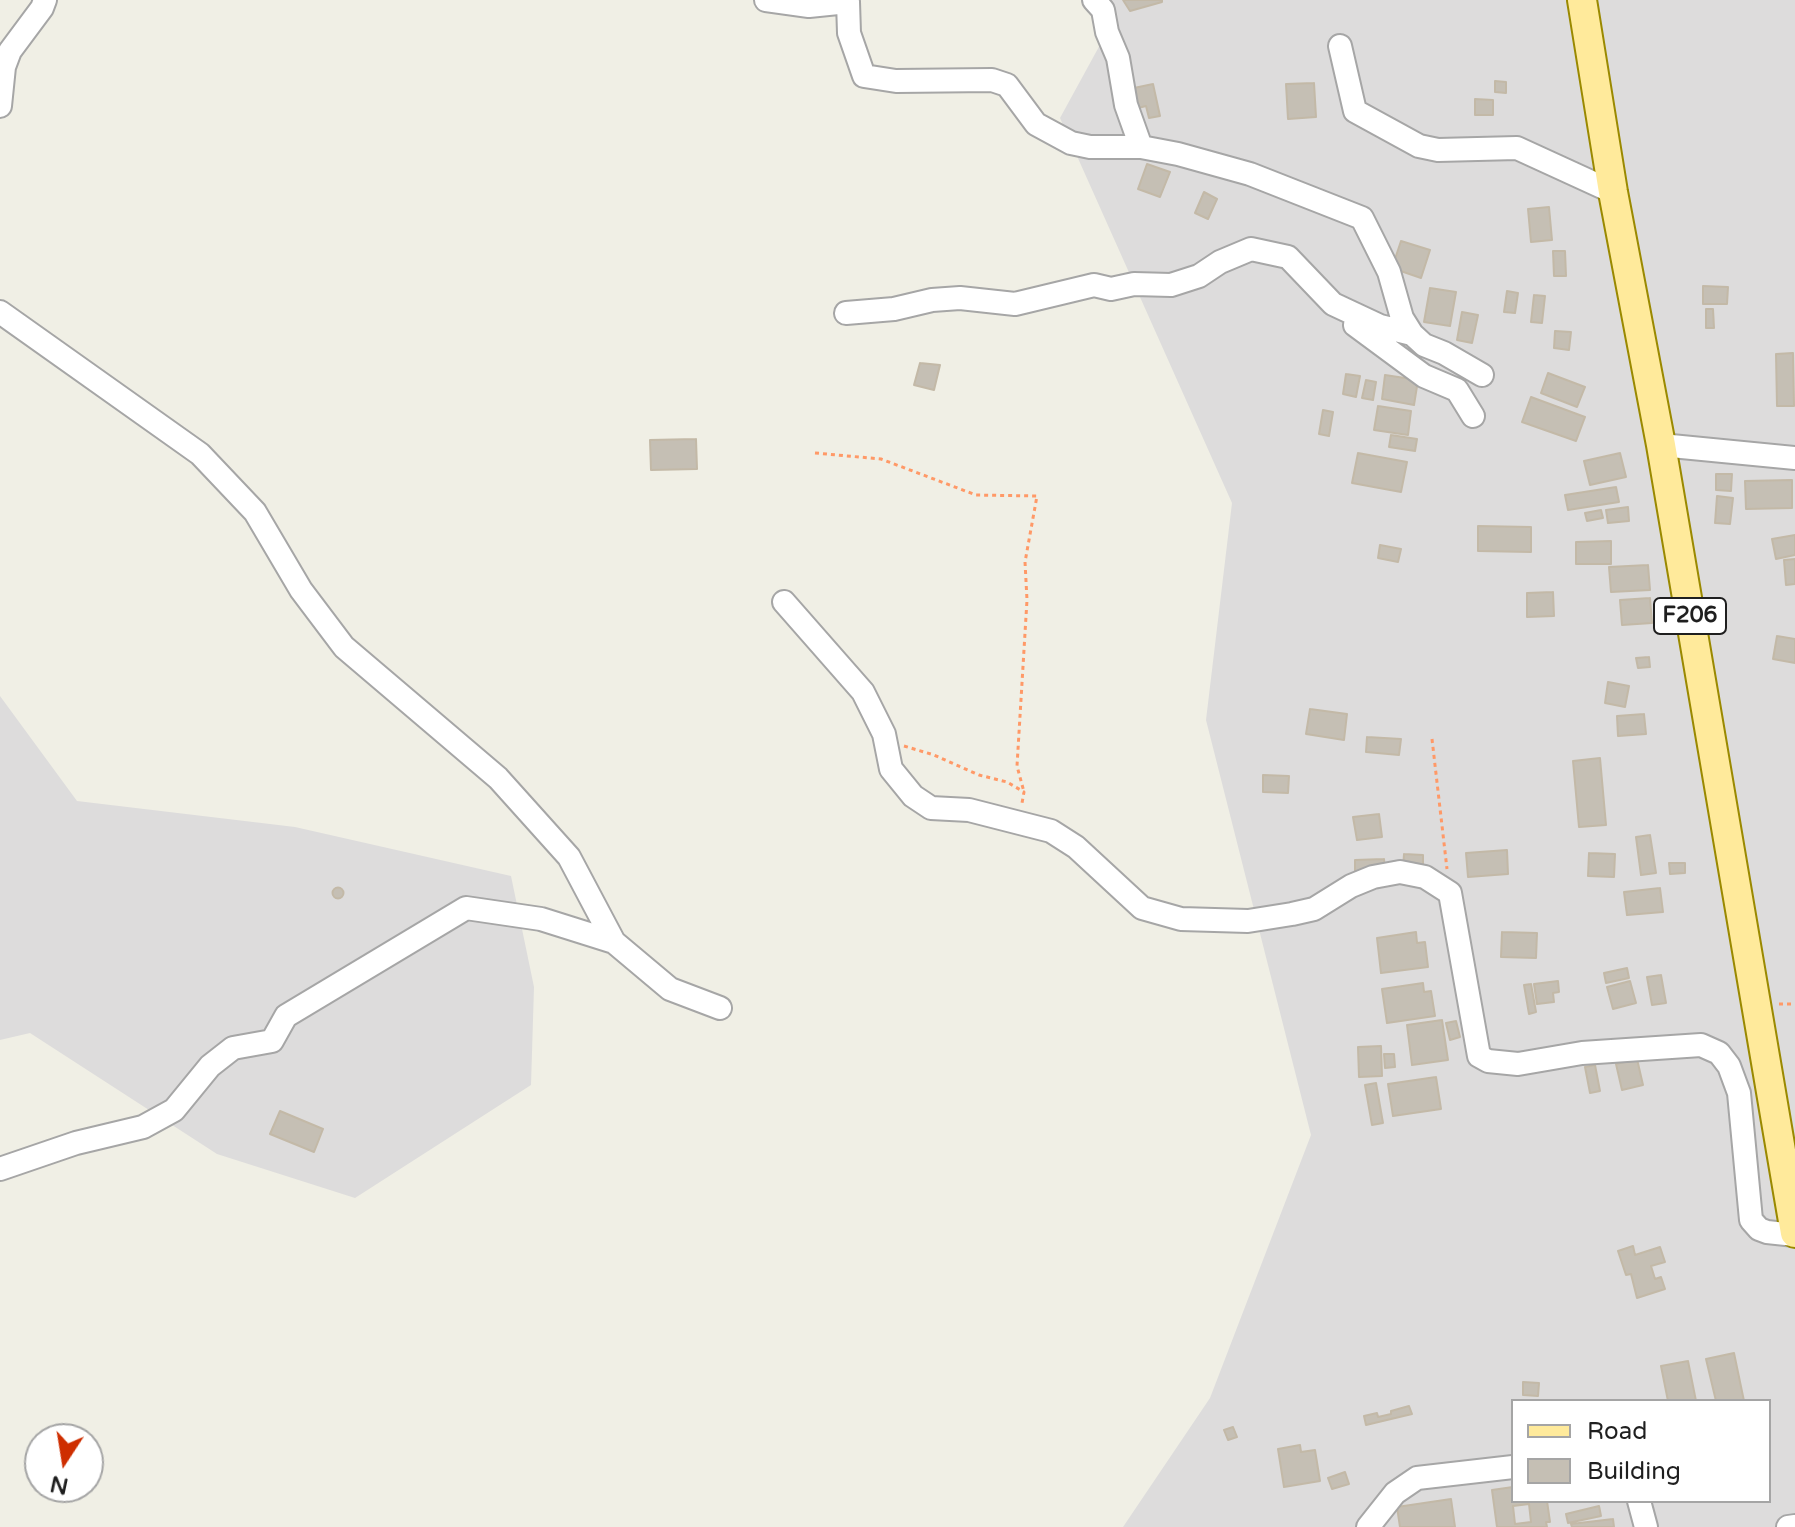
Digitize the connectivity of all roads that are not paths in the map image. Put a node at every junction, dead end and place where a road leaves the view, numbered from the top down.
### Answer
1 (45, 0) edge
2 (766, 0) edge
3 (1094, 0) edge
4 (1582, 0) edge
5 (1340, 46) dead end
6 (0, 106) edge
7 (1141, 147) junction
8 (1613, 192) junction
9 (1319, 290) junction
10 (0, 312) edge
11 (846, 313) dead end
12 (1412, 334) junction
13 (1482, 375) dead end
14 (1473, 416) dead end
15 (1661, 445) junction
16 (1795, 458) edge
17 (784, 602) dead end
18 (614, 942) junction
19 (720, 1008) dead end
20 (0, 1169) edge
21 (1795, 1234) edge
22 (1511, 1467) edge
23 (1640, 1503) edge
24 (1795, 1526) edge
25 (1368, 1527) edge
26 (1646, 1527) edge
27 (1788, 1527) edge

1 - 6 street
2 - 7 street
3 - 7 street
4 - 8 main road, F206
5 - 8 street
7 - 12 street
8 - 15 main road, F206
9 - 11 street
9 - 12 street
9 - 14 street
10 - 18 street
12 - 13 street
15 - 16 street
15 - 21 main road, F206
17 - 21 street
18 - 19 street
18 - 20 street
22 - 25 street
23 - 26 street
24 - 27 street

